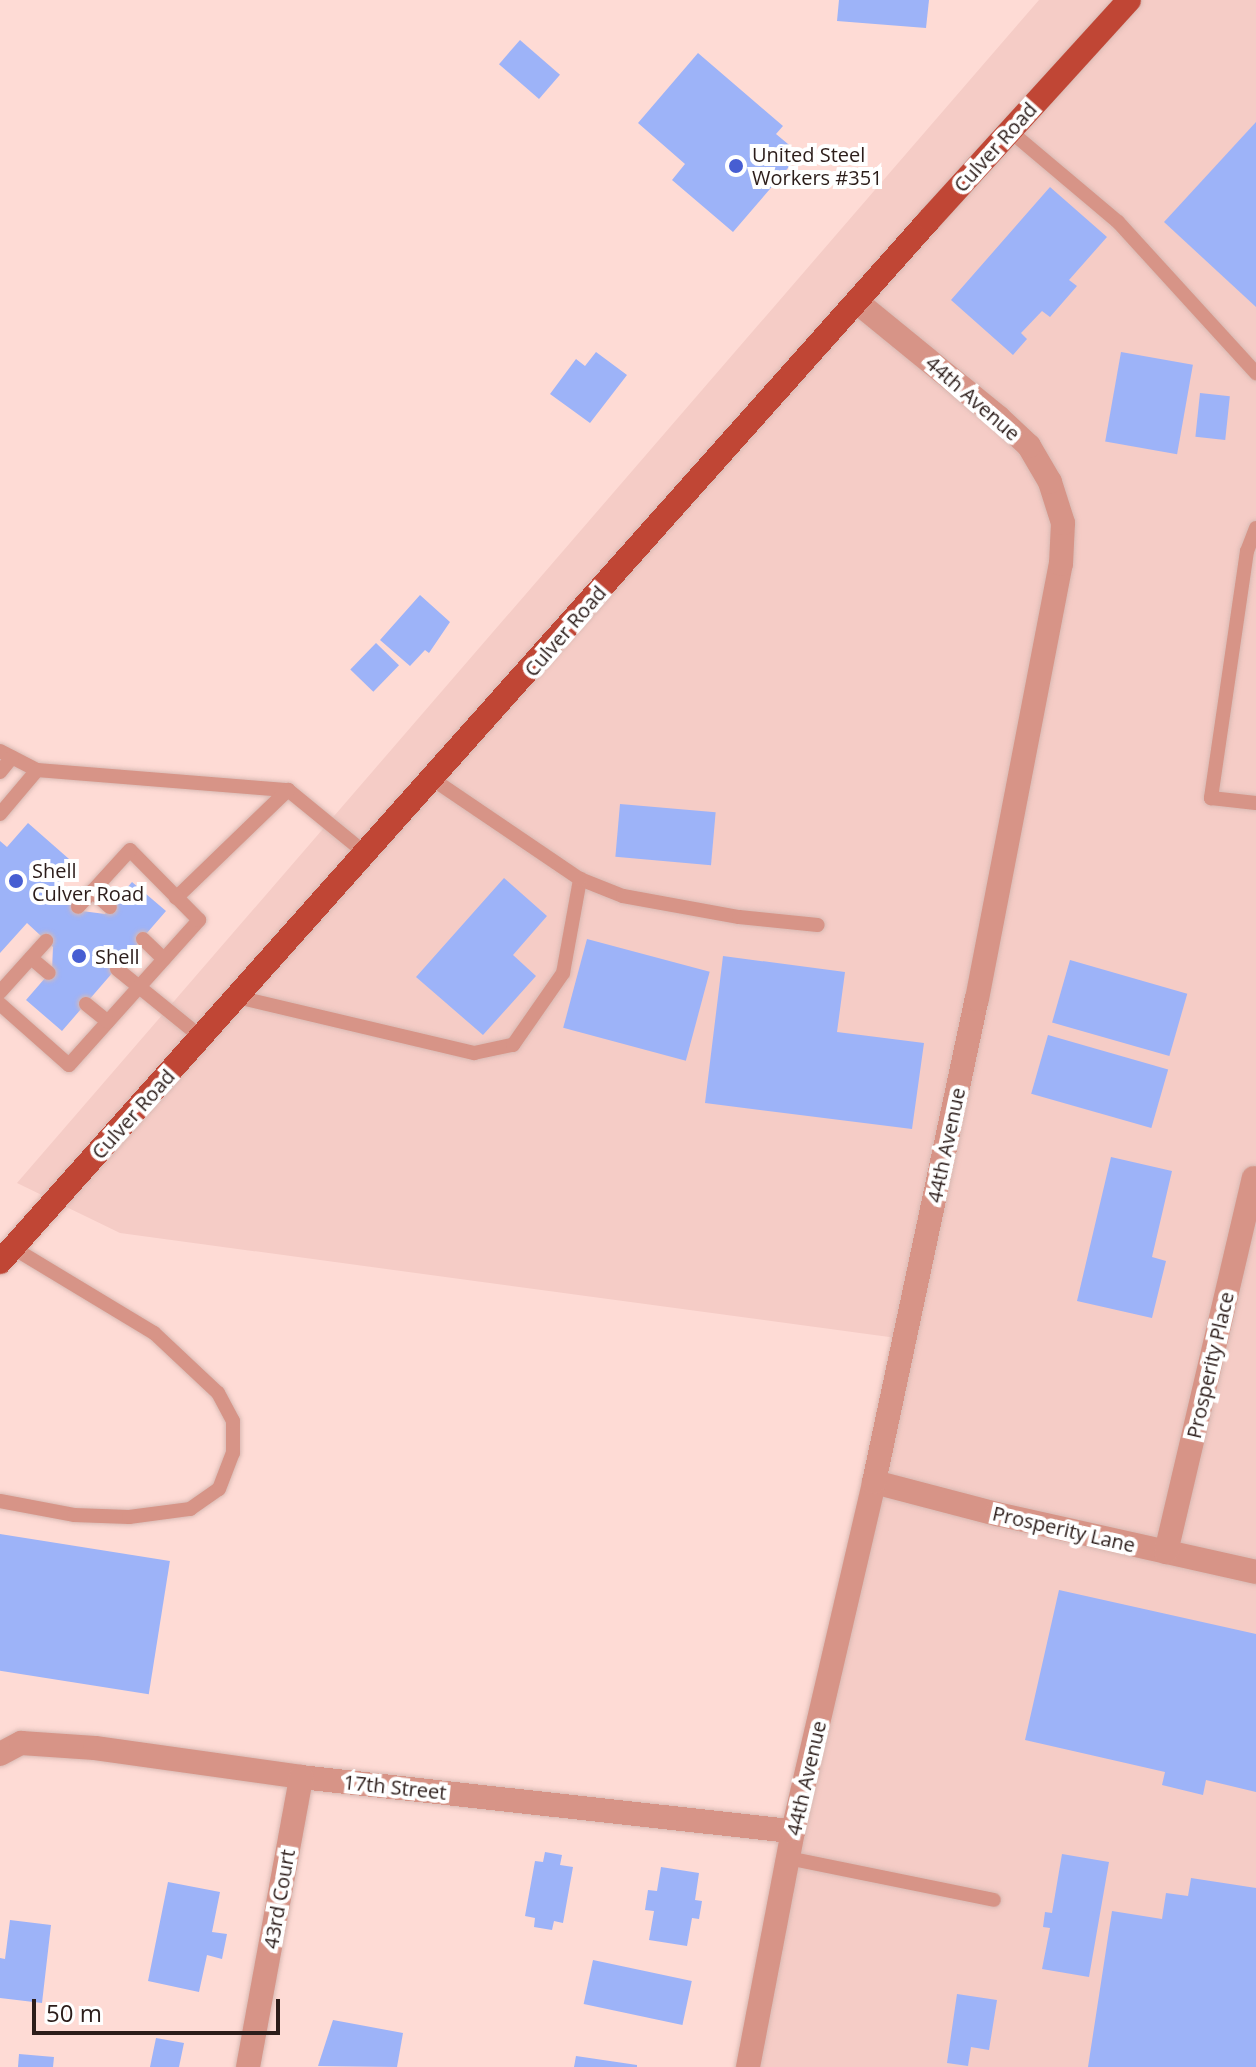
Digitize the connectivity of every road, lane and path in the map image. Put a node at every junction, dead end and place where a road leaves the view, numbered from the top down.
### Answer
1 (1129, 0) edge
2 (1010, 131) junction
3 (857, 302) junction
4 (1256, 373) edge
5 (1256, 528) edge
6 (6, 754) edge
7 (37, 770) junction
8 (0, 772) edge
9 (431, 778) junction
10 (288, 790) junction
11 (1256, 803) edge
12 (0, 814) edge
13 (365, 853) junction
14 (580, 879) junction
15 (92, 891) junction
16 (176, 898) junction
17 (78, 907) dead end
18 (110, 907) dead end
19 (818, 925) dead end
20 (143, 939) dead end
21 (46, 941) dead end
22 (31, 958) junction
23 (164, 959) junction
24 (117, 969) dead end
25 (49, 973) dead end
26 (139, 987) junction
27 (0, 992) edge
28 (237, 997) junction
29 (0, 1004) edge
30 (86, 1004) dead end
31 (108, 1022) junction
32 (201, 1037) junction
33 (1254, 1178) edge
34 (6, 1255) edge
35 (874, 1482) junction
36 (0, 1501) edge
37 (1166, 1552) junction
38 (1256, 1572) edge
39 (0, 1754) edge
40 (301, 1777) junction
41 (793, 1831) junction
42 (788, 1858) junction
43 (994, 1900) dead end
44 (248, 2067) edge
45 (748, 2067) edge

1 - 2 main road, Culver Road
2 - 3 main road, Culver Road
2 - 4 lane
3 - 9 main road, Culver Road
3 - 35 street, 44th Avenue
5 - 11 lane
6 - 7 lane
6 - 8 lane
7 - 10 lane
7 - 12 lane
9 - 13 main road, Culver Road
9 - 14 lane
10 - 13 lane
10 - 16 lane
13 - 28 main road, Culver Road
14 - 19 lane
14 - 28 lane
15 - 16 lane
15 - 17 lane
15 - 18 lane
16 - 23 lane
20 - 23 lane
21 - 22 lane
22 - 25 lane
22 - 27 lane
23 - 26 lane
24 - 26 lane
26 - 31 lane
26 - 32 lane
28 - 32 main road, Culver Road
29 - 31 lane
30 - 31 lane
32 - 34 main road, Culver Road
33 - 37 street, Prosperity Place
34 - 36 lane
35 - 37 street, Prosperity Lane
35 - 41 street, 44th Avenue
37 - 38 street, Prosperity Lane
39 - 40 street, 17th Street
40 - 41 street, 17th Street
40 - 44 street, 43rd Court
41 - 42 street, 44th Avenue
42 - 43 lane
42 - 45 street, 44th Avenue

